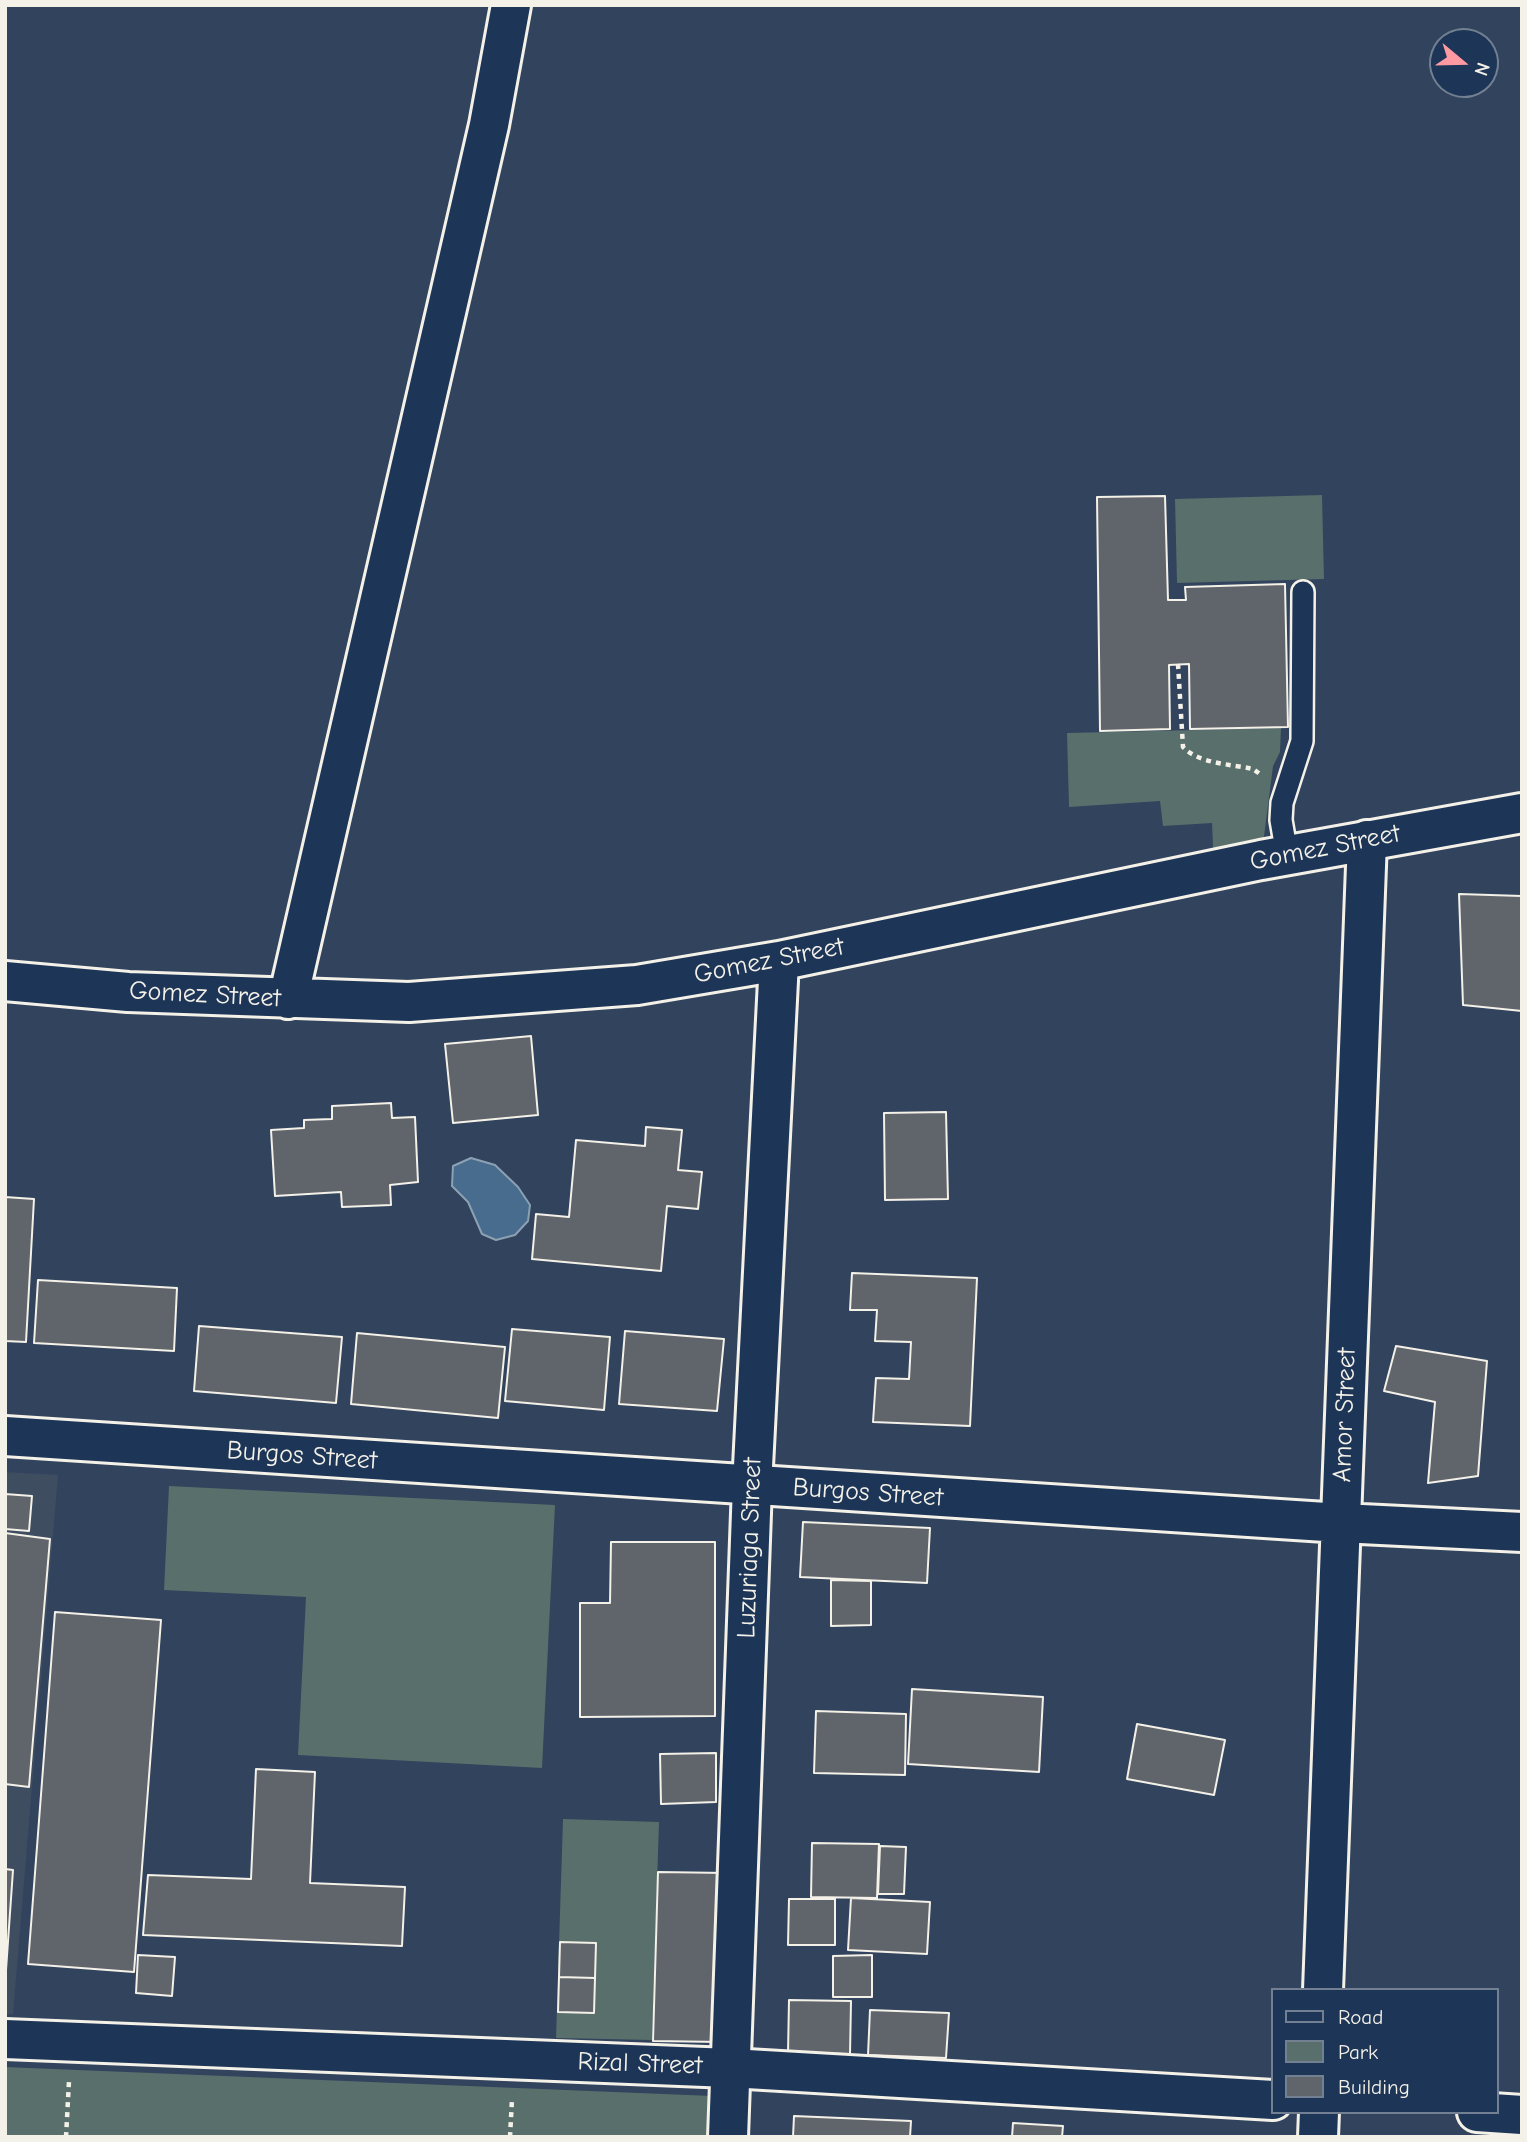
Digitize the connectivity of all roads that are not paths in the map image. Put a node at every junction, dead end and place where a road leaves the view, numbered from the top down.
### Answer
1 (511, 5) edge
2 (1303, 592) dead end
3 (1522, 813) edge
4 (1367, 840) junction
5 (1287, 855) junction
6 (779, 961) junction
7 (5, 981) edge
8 (288, 999) junction
9 (5, 1436) edge
10 (752, 1486) junction
11 (1341, 1523) junction
12 (1522, 1532) edge
13 (1323, 1988) edge
14 (5, 2039) edge
15 (730, 2068) junction
16 (1272, 2100) edge
17 (1499, 2113) edge
18 (1318, 2114) edge
19 (1522, 2115) edge
20 (728, 2137) edge
21 (1318, 2137) edge

1 - 8 street
2 - 5 lane
3 - 4 street, Gomez Street
4 - 5 street, Gomez Street
4 - 11 street, Amor Street
5 - 6 street, Gomez Street
6 - 8 street, Gomez Street
6 - 10 street, Luzuriaga Street
7 - 8 street, Gomez Street
9 - 10 street, Burgos Street
10 - 11 street, Burgos Street
10 - 15 street, Luzuriaga Street
11 - 12 street, Burgos Street
11 - 13 street, Amor Street
14 - 15 street, Rizal Street
15 - 16 street, Rizal Street
15 - 20 street, Luzuriaga Street
17 - 19 street
18 - 21 street

